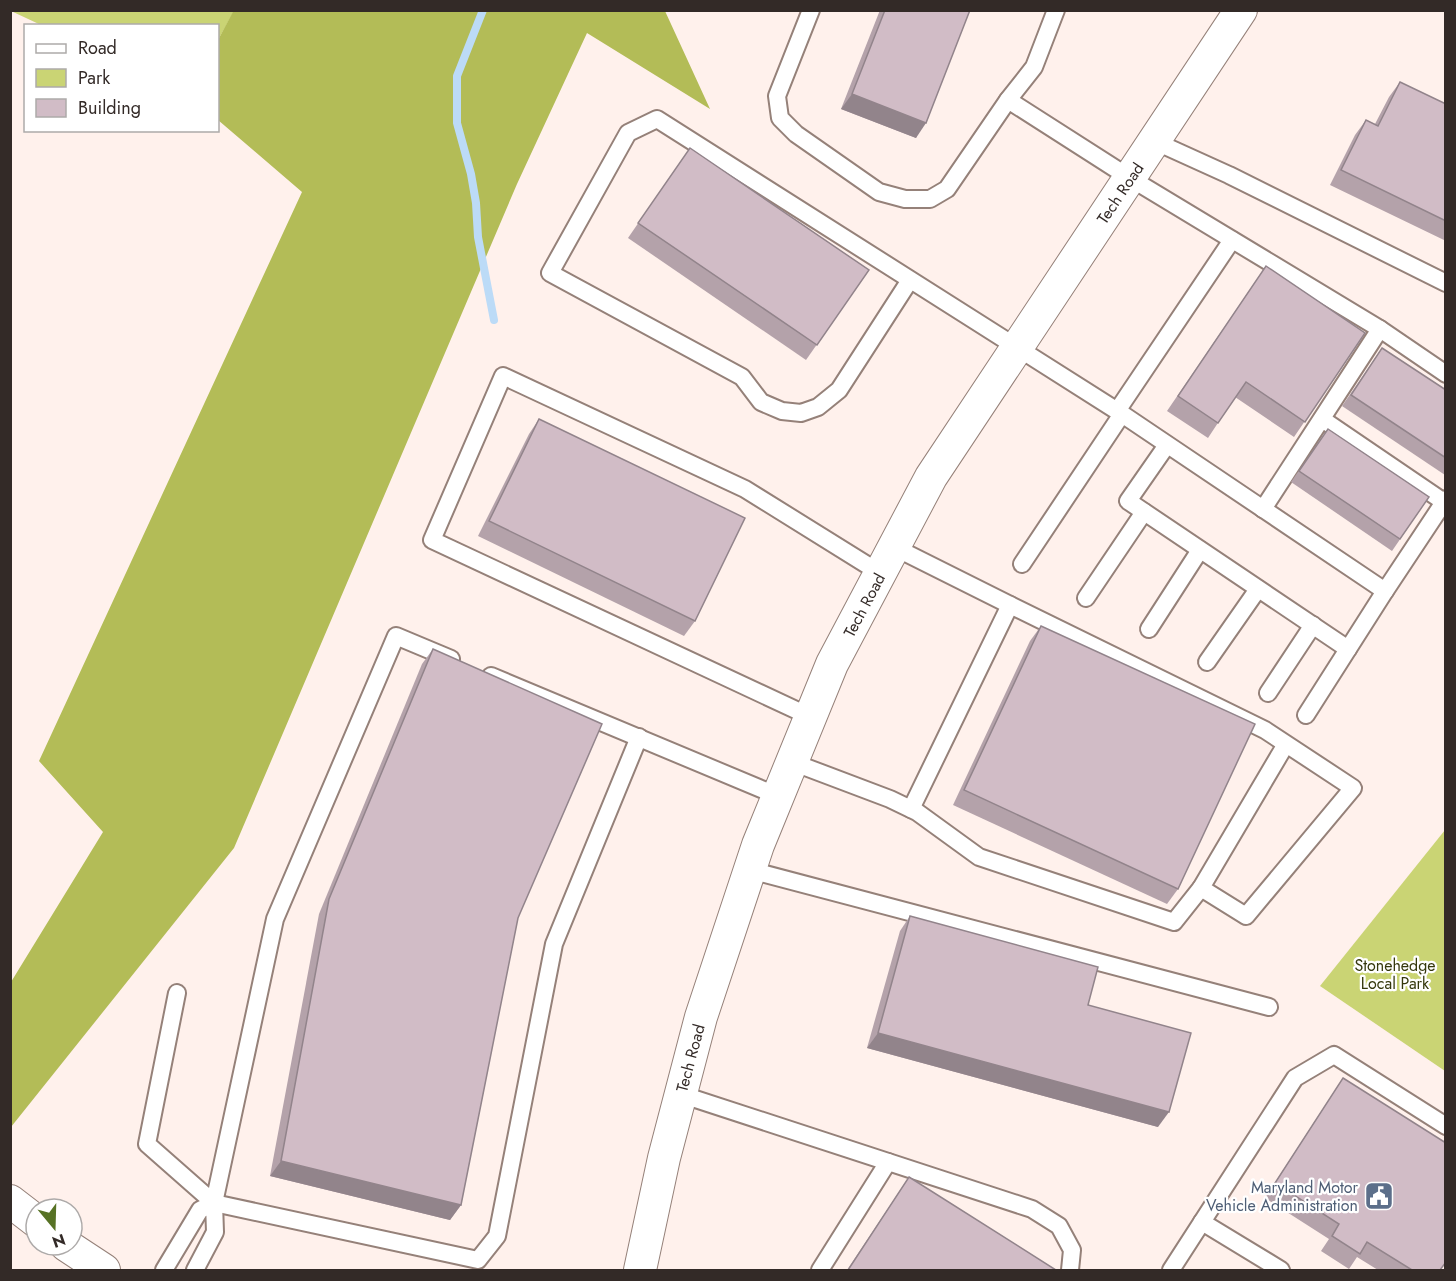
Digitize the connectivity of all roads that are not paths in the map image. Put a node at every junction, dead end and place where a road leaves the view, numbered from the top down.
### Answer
1 (811, 10) edge
2 (1056, 10) edge
3 (1241, 10) edge
4 (1008, 100) junction
5 (1154, 141) junction
6 (1130, 177) junction
7 (1232, 240) junction
8 (910, 280) junction
9 (1446, 283) edge
10 (1380, 329) junction
11 (1017, 348) junction
12 (1446, 374) edge
13 (1120, 412) junction
14 (1322, 418) junction
15 (1167, 445) junction
16 (1444, 501) edge
17 (1263, 508) junction
18 (1144, 512) junction
19 (1200, 550) junction
20 (887, 560) junction
21 (1022, 564) dead end
22 (1258, 589) junction
23 (1385, 591) junction
24 (1086, 598) dead end
25 (1010, 605) junction
26 (1313, 625) junction
27 (1149, 629) dead end
28 (1348, 649) junction
29 (1207, 663) dead end
30 (1268, 693) dead end
31 (1306, 715) dead end
32 (811, 717) junction
33 (639, 737) junction
34 (1286, 744) junction
35 (792, 762) junction
36 (778, 796) junction
37 (911, 809) junction
38 (750, 870) junction
39 (1201, 888) junction
40 (177, 993) dead end
41 (1269, 1007) dead end
42 (681, 1095) junction
43 (1446, 1126) edge
44 (888, 1162) junction
45 (214, 1203) junction
46 (1202, 1222) junction
47 (84, 1257) edge
48 (104, 1270) edge
49 (164, 1270) edge
50 (195, 1270) edge
51 (640, 1270) edge
52 (820, 1270) edge
53 (1070, 1270) edge
54 (1171, 1270) edge
55 (1281, 1270) edge

1 - 4 lane
2 - 4 lane
3 - 5 street, Tech Road
4 - 6 lane
5 - 6 street, Tech Road
5 - 9 lane
6 - 7 lane
6 - 11 street, Tech Road
7 - 10 lane
7 - 13 lane
8 - 8 lane
8 - 11 lane
10 - 12 lane
10 - 14 lane
11 - 13 lane
11 - 20 street, Tech Road
13 - 15 lane
13 - 21 lane
14 - 16 lane
14 - 17 lane
15 - 17 lane
15 - 18 lane
16 - 23 lane
17 - 23 lane
18 - 19 lane
18 - 24 lane
19 - 22 lane
19 - 27 lane
20 - 25 lane
20 - 32 street, Tech Road
20 - 32 lane
22 - 26 lane
22 - 29 lane
23 - 28 lane
25 - 34 lane
25 - 37 lane
26 - 28 lane
26 - 30 lane
28 - 31 lane
32 - 35 street, Tech Road
33 - 36 lane
33 - 45 lane
33 - 45 lane
34 - 39 lane
34 - 39 lane
35 - 36 street, Tech Road
35 - 37 lane
36 - 38 street, Tech Road
37 - 39 lane
38 - 41 lane
38 - 42 street, Tech Road
40 - 45 lane
42 - 44 lane
42 - 51 street, Tech Road
43 - 46 lane
44 - 52 lane
44 - 53 lane
45 - 49 lane
45 - 50 lane
46 - 54 lane
46 - 55 lane
47 - 48 street

